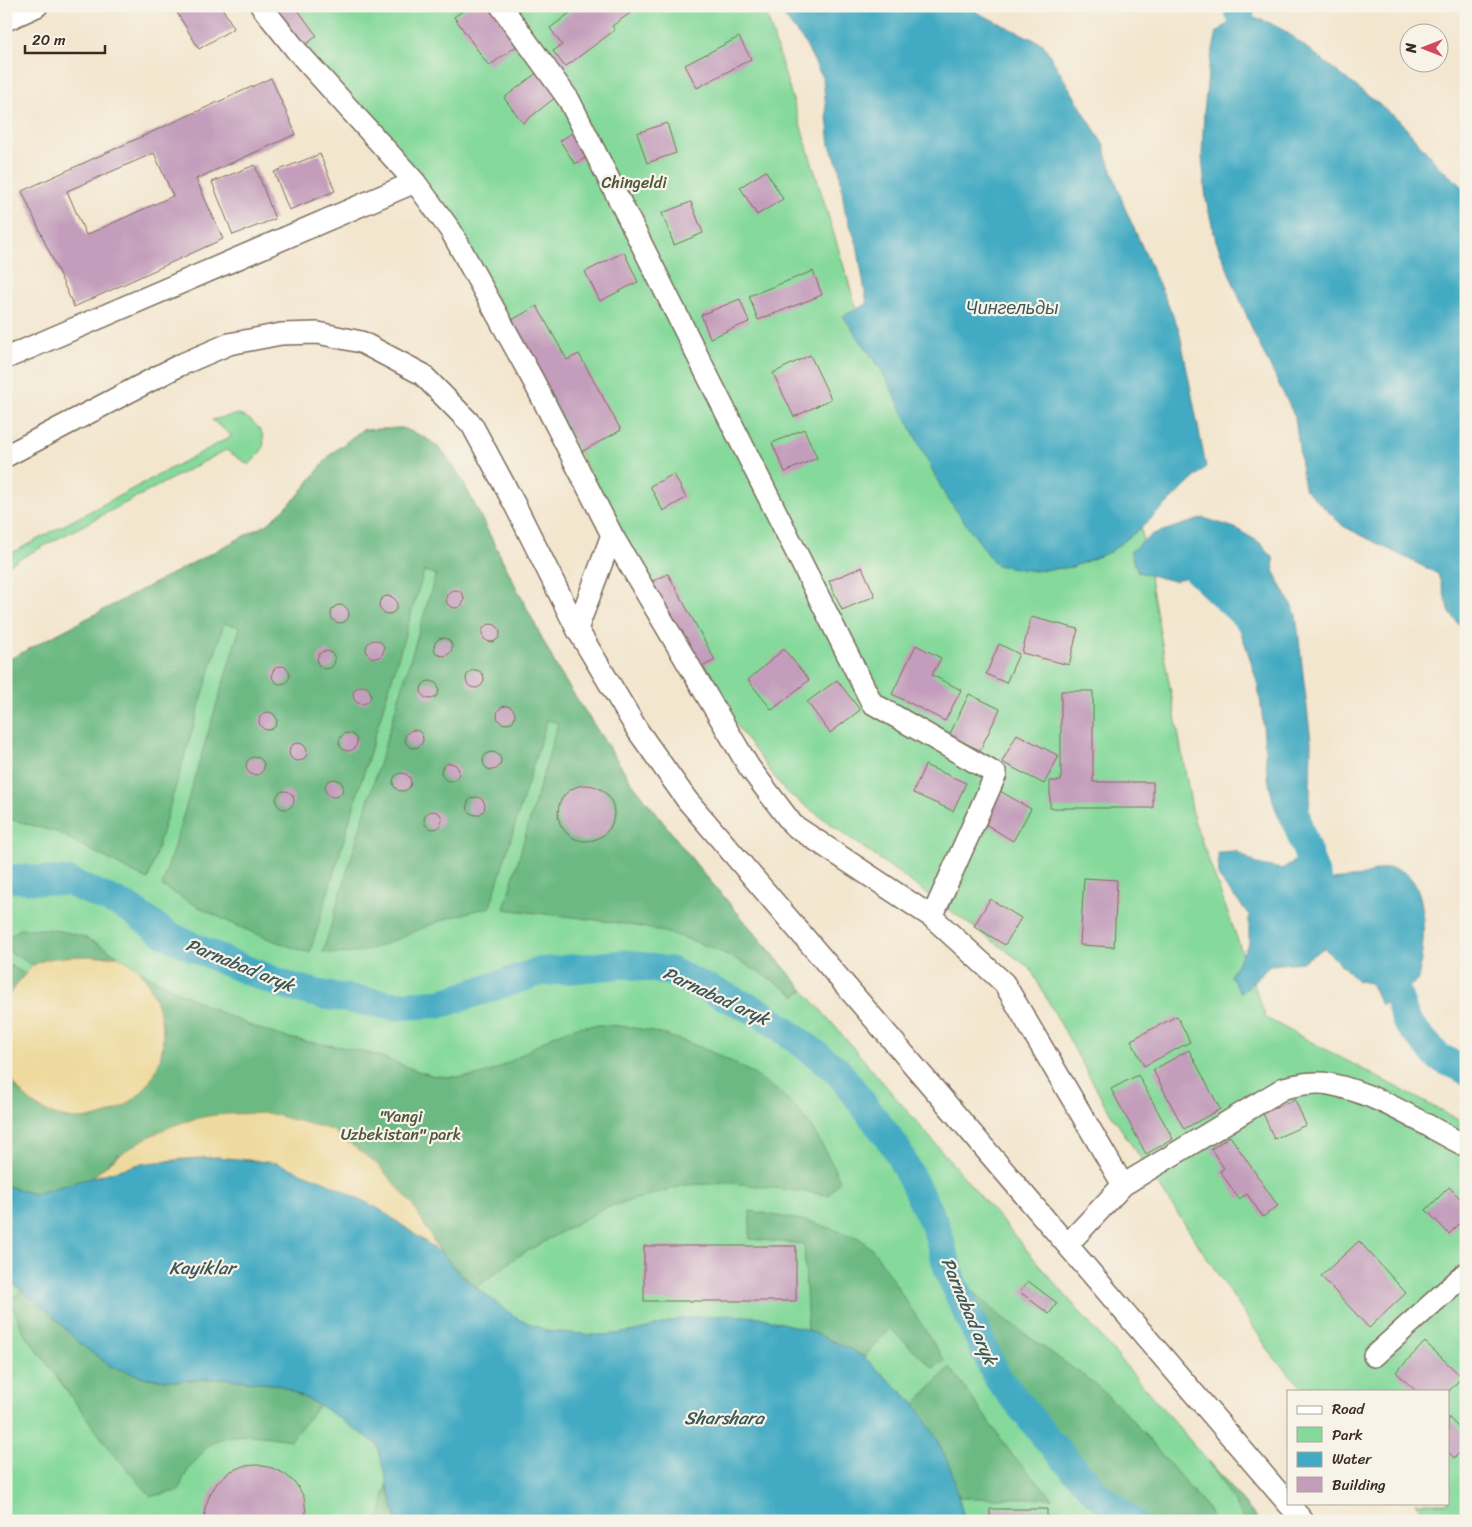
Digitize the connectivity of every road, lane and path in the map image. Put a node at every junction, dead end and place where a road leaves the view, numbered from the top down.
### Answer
1 (37, 6) edge
2 (261, 6) edge
3 (501, 6) edge
4 (6, 20) edge
5 (415, 182) junction
6 (6, 358) edge
7 (6, 456) edge
8 (612, 535) junction
9 (577, 629) junction
10 (932, 917) junction
11 (1466, 1146) edge
12 (1123, 1185) junction
13 (1068, 1244) junction
14 (1466, 1273) edge
15 (1374, 1356) dead end
16 (1287, 1502) edge
17 (1289, 1504) edge
18 (1303, 1521) edge

1 - 4 street
2 - 5 street
3 - 10 street
5 - 6 street
5 - 8 street
7 - 9 street
8 - 9 street
8 - 10 street
9 - 13 street
10 - 12 street
11 - 12 street
12 - 13 street
13 - 16 street
14 - 15 street
17 - 18 street

